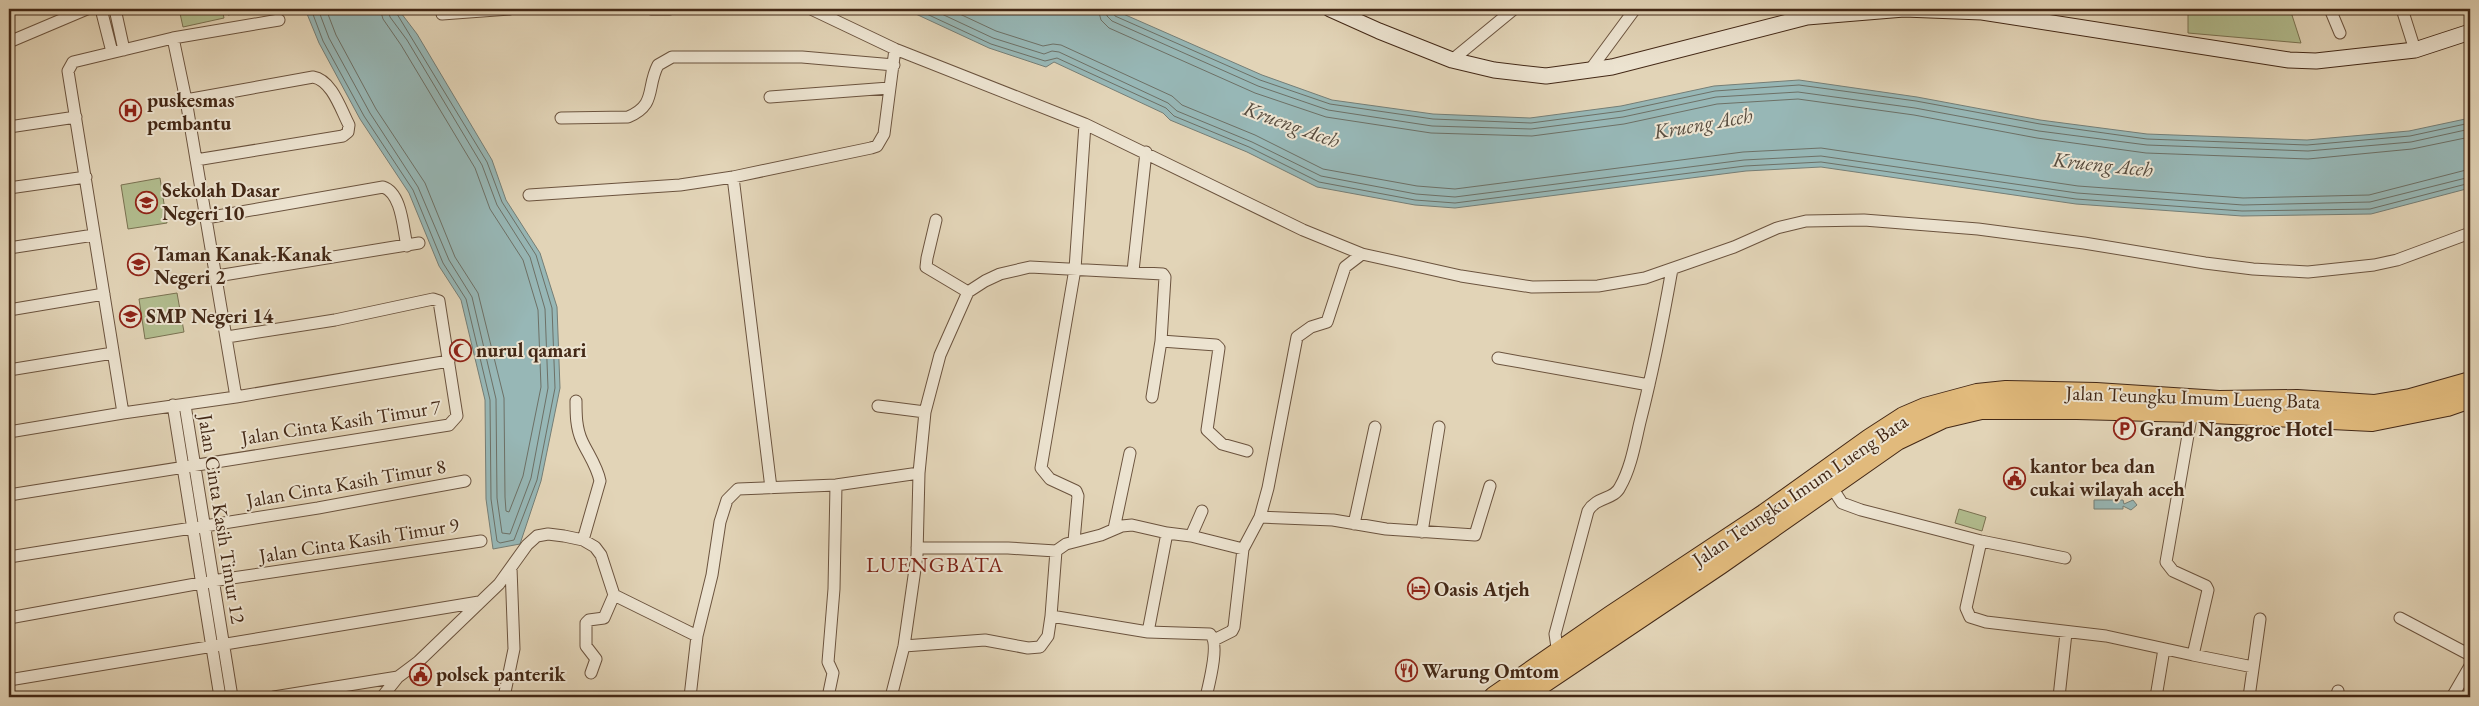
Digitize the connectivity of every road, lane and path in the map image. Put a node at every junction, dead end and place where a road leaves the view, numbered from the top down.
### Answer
1 (87, 9) edge
2 (101, 9) edge
3 (115, 9) edge
4 (510, 9) edge
5 (651, 9) edge
6 (670, 9) edge
7 (811, 9) edge
8 (1331, 9) edge
9 (1514, 9) edge
10 (1634, 9) edge
11 (2330, 9) edge
12 (2402, 9) edge
13 (1982, 11) edge
14 (442, 14) dead end
15 (279, 20) dead end
16 (2470, 32) edge
17 (2340, 33) dead end
18 (173, 38) junction
19 (9, 42) edge
20 (895, 49) junction
21 (124, 50) junction
22 (2415, 50) junction
23 (112, 52) junction
24 (1452, 60) junction
25 (894, 65) junction
26 (1590, 70) junction
27 (889, 88) junction
28 (770, 97) dead end
29 (186, 100) junction
30 (76, 117) junction
31 (561, 118) dead end
32 (1085, 124) junction
33 (9, 127) edge
34 (1146, 152) junction
35 (196, 160) junction
36 (86, 176) junction
37 (733, 177) junction
38 (9, 188) edge
39 (529, 195) dead end
40 (206, 218) junction
41 (936, 220) dead end
42 (2470, 233) edge
43 (94, 235) junction
44 (419, 243) dead end
45 (407, 246) junction
46 (9, 248) edge
47 (1362, 254) junction
48 (1672, 268) junction
49 (1075, 269) junction
50 (1133, 271) junction
51 (217, 276) junction
52 (968, 292) junction
53 (104, 294) junction
54 (9, 310) edge
55 (227, 337) junction
56 (1161, 342) junction
57 (113, 354) junction
58 (1498, 358) dead end
59 (449, 361) junction
60 (9, 370) edge
61 (2470, 382) edge
62 (1649, 385) junction
63 (236, 397) junction
64 (1152, 397) dead end
65 (2470, 398) edge
66 (576, 401) dead end
67 (179, 405) junction
68 (878, 406) dead end
69 (123, 412) junction
70 (925, 412) junction
71 (2192, 412) junction
72 (2373, 413) junction
73 (1375, 427) dead end
74 (1439, 427) dead end
75 (9, 432) edge
76 (1247, 450) dead end
77 (1130, 453) dead end
78 (189, 466) junction
79 (919, 473) junction
80 (1828, 480) junction
81 (465, 481) dead end
82 (836, 485) junction
83 (1490, 486) dead end
84 (771, 488) junction
85 (9, 495) edge
86 (1202, 511) dead end
87 (1260, 517) junction
88 (1354, 524) junction
89 (199, 526) junction
90 (1114, 529) junction
91 (1422, 532) junction
92 (1166, 533) junction
93 (1191, 536) junction
94 (583, 540) junction
95 (481, 541) dead end
96 (1074, 541) junction
97 (1981, 541) junction
98 (917, 548) junction
99 (1243, 548) junction
100 (1056, 551) junction
101 (9, 557) edge
102 (2066, 558) dead end
103 (512, 568) junction
104 (207, 583) junction
105 (614, 595) junction
106 (479, 602) junction
107 (1051, 616) junction
108 (9, 618) edge
109 (2260, 618) dead end
110 (2400, 618) dead end
111 (1148, 632) junction
112 (2066, 633) junction
113 (697, 636) junction
114 (1214, 640) junction
115 (224, 645) junction
116 (904, 646) junction
117 (212, 648) junction
118 (2164, 649) junction
119 (1558, 654) junction
120 (2193, 655) junction
121 (2470, 655) edge
122 (2253, 666) junction
123 (2470, 666) edge
124 (591, 673) dead end
125 (398, 677) junction
126 (9, 680) edge
127 (220, 697) edge
128 (232, 697) edge
129 (274, 697) edge
130 (382, 697) edge
131 (504, 697) edge
132 (690, 697) edge
133 (828, 697) edge
134 (891, 697) edge
135 (1206, 697) edge
136 (1494, 697) edge
137 (1522, 697) edge
138 (2059, 697) edge
139 (2156, 697) edge
140 (2249, 697) edge
141 (2452, 697) edge

1 - 19 street
2 - 23 street
3 - 21 street
4 - 14 street
5 - 6 street
7 - 20 street
8 - 24 street
9 - 24 street
10 - 26 street
11 - 17 street
12 - 22 street
13 - 22 street
13 - 26 street
15 - 18 street
16 - 22 street
18 - 21 street
18 - 29 street, Jalan Cinta Kasih Timur 12
20 - 25 street
20 - 32 street
21 - 23 street
23 - 30 street
24 - 26 street
25 - 27 street
25 - 31 street
27 - 28 street
27 - 37 street
29 - 35 street, Jalan Cinta Kasih Timur 12
29 - 35 street
30 - 33 street
30 - 36 street
32 - 34 street
32 - 49 street
34 - 47 street
34 - 50 street
35 - 40 street, Jalan Cinta Kasih Timur 12
36 - 38 street
36 - 43 street
37 - 39 street
37 - 84 street
40 - 45 street
40 - 51 street, Jalan Cinta Kasih Timur 12
41 - 52 street
42 - 48 street
43 - 46 street
43 - 53 street
44 - 45 street
45 - 51 street
47 - 48 street
47 - 87 street
48 - 62 street
49 - 50 street
49 - 52 street
49 - 96 street
50 - 56 street
51 - 55 street, Jalan Cinta Kasih Timur 12
52 - 70 street
53 - 54 street
53 - 57 street
55 - 59 street
55 - 63 street, Jalan Cinta Kasih Timur 12
56 - 64 street
56 - 76 street
57 - 60 street
57 - 69 street
58 - 62 street
59 - 63 street
59 - 78 street, Jalan Cinta Kasih Timur 7
61 - 72 highway, Jalan Teungku Imum Lueng Bata
62 - 119 street
63 - 67 street, Jalan Cinta Kasih Timur 12
65 - 72 highway, Jalan Teungku Imum Lueng Bata
66 - 94 street
67 - 69 street, Jalan Cinta Kasih Timur 12
67 - 78 street
68 - 70 street
69 - 75 street, Jalan Cinta Kasih Timur 12
70 - 79 street
71 - 72 highway, Jalan Teungku Imum Lueng Bata
71 - 80 highway, Jalan Teungku Imum Lueng Bata
71 - 120 street
72 - 80 highway, Jalan Teungku Imum Lueng Bata
73 - 88 street
74 - 91 street
77 - 90 street
78 - 85 street, Jalan Cinta Kasih Timur 7
78 - 89 street
79 - 82 street
79 - 98 street
80 - 97 street
80 - 119 highway, Jalan Teungku Imum Lueng Bata
80 - 137 highway, Jalan Teungku Imum Lueng Bata
81 - 89 street, Jalan Cinta Kasih Timur 8
82 - 84 street
82 - 133 street
83 - 91 street
84 - 113 street
86 - 93 street
87 - 88 street
87 - 99 street
88 - 91 street
89 - 101 street, Jalan Cinta Kasih Timur 8
89 - 104 street
90 - 92 street
90 - 96 street
92 - 93 street
92 - 111 street
93 - 99 street
94 - 103 street
94 - 105 street
95 - 104 street, Jalan Cinta Kasih Timur 9
96 - 100 street
97 - 102 street
97 - 112 street
98 - 100 street
98 - 116 street
99 - 114 street
100 - 107 street
103 - 106 street
103 - 131 street
104 - 108 street, Jalan Cinta Kasih Timur 9
104 - 115 street, Jalan Cinta Kasih Timur 12
104 - 117 street
105 - 113 street
105 - 124 street
106 - 115 street
106 - 125 street
107 - 111 street
107 - 116 street
109 - 122 street
110 - 121 street
111 - 114 street
112 - 118 street
112 - 138 street
113 - 132 street
114 - 135 street
115 - 117 street
115 - 128 street, Jalan Cinta Kasih Timur 12
116 - 134 street
117 - 126 street
117 - 127 street
118 - 120 street
118 - 139 street
119 - 136 highway, Jalan Teungku Imum Lueng Bata
120 - 122 street
122 - 140 street
123 - 141 street
125 - 129 street
125 - 130 street

